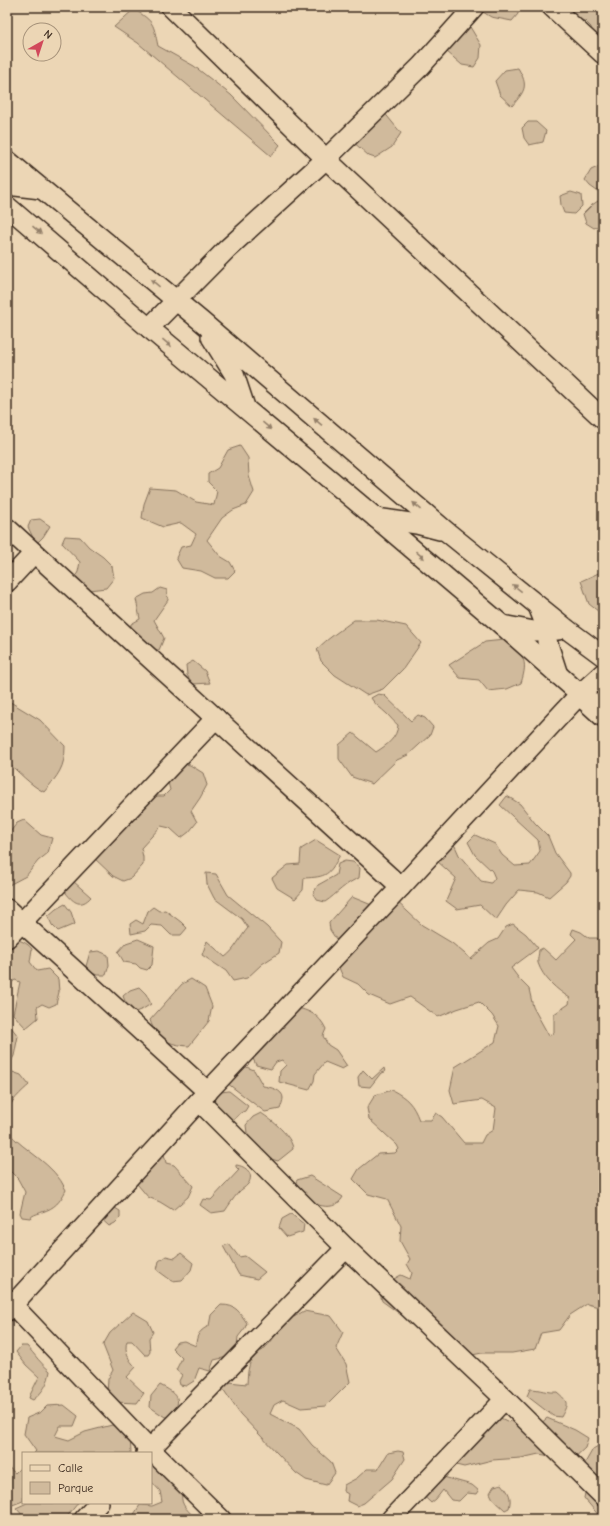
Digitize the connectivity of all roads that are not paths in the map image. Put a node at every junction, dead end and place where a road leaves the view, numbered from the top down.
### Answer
1 (171, 7) edge
2 (474, 7) edge
3 (552, 7) edge
4 (603, 54) edge
5 (326, 159) junction
6 (7, 160) edge
7 (7, 186) edge
8 (41, 189) junction
9 (7, 206) edge
10 (176, 301) junction
11 (201, 320) junction
12 (149, 328) junction
13 (244, 407) junction
14 (603, 419) edge
15 (376, 518) junction
16 (7, 528) edge
17 (447, 532) junction
18 (34, 553) junction
19 (7, 582) edge
20 (537, 604) junction
21 (502, 625) junction
22 (547, 629) junction
23 (568, 630) junction
24 (603, 656) edge
25 (603, 673) edge
26 (559, 676) junction
27 (580, 694) junction
28 (603, 715) edge
29 (216, 718) junction
30 (401, 887) junction
31 (7, 909) edge
32 (22, 922) junction
33 (7, 938) edge
34 (203, 1096) junction
35 (346, 1248) junction
36 (9, 1305) edge
37 (505, 1399) junction
38 (148, 1451) edge
39 (152, 1455) edge
40 (603, 1496) edge
41 (98, 1504) edge
42 (84, 1519) edge
43 (221, 1519) edge
44 (391, 1519) edge

1 - 5 street
2 - 5 street
3 - 4 street
5 - 10 street
5 - 14 street
6 - 8 street
7 - 8 street
10 -> 8 street
9 -> 12 street
10 - 11 street
10 - 12 street
11 - 13 street
17 -> 11 street
12 -> 13 street
13 -> 15 street
15 - 17 street
15 -> 21 street
16 - 18 street
20 -> 17 street
18 - 19 street
18 - 29 street
20 - 22 street
20 - 23 street
21 - 22 street
21 - 26 street
22 - 23 street
22 - 26 street
23 - 24 street
25 - 27 street
26 - 27 street
27 - 28 street
27 - 30 street
29 - 30 street
29 - 32 street
30 - 34 street
31 - 32 street
32 - 33 street
32 - 34 street
34 - 35 street
34 - 36 street
35 - 37 street
35 - 38 street
36 - 38 street
37 - 40 street
37 - 44 street
39 - 43 street
41 - 42 street

